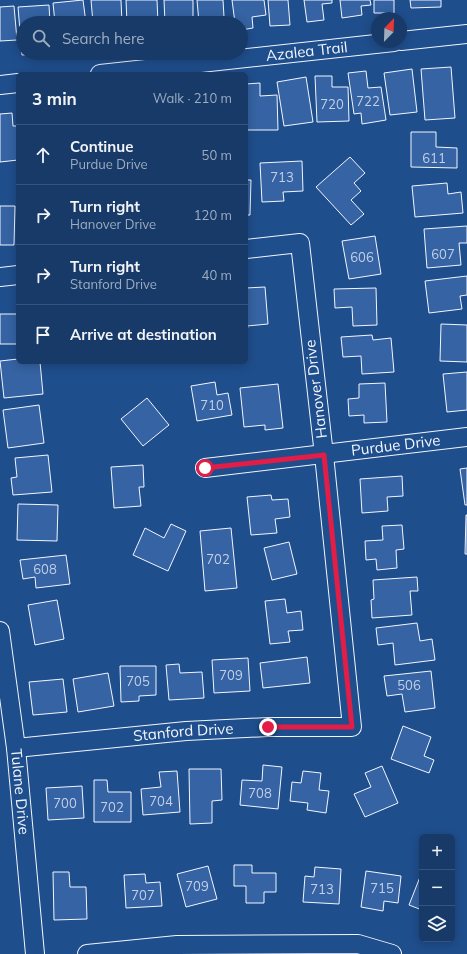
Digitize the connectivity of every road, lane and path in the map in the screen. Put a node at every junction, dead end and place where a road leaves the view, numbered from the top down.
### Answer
1 (467, 34) edge
2 (407, 40) edge
3 (371, 45) edge
4 (248, 58) edge
5 (229, 60) edge
6 (118, 72) edge
7 (16, 83) edge
8 (0, 85) edge
9 (248, 249) edge
10 (16, 275) edge
11 (0, 277) edge
12 (467, 437) edge
13 (324, 455) junction
14 (205, 468) dead end
15 (0, 631) edge
16 (352, 727) joint
17 (16, 748) junction
18 (178, 949) edge
19 (357, 949) edge
20 (35, 954) edge
21 (87, 954) edge
22 (392, 954) edge

1 - 2 street
3 - 4 street, Azalea Trail
5 - 6 street, Azalea Trail
7 - 8 street
9 - 13 street, Hanover Drive
10 - 11 street
12 - 13 street, Purdue Drive
13 - 14 street, Purdue Drive
13 - 16 street, Hanover Drive
15 - 17 street, Tulane Drive
16 - 17 street, Stanford Drive
17 - 20 street, Tulane Drive
18 - 19 street
18 - 21 street
19 - 22 street

